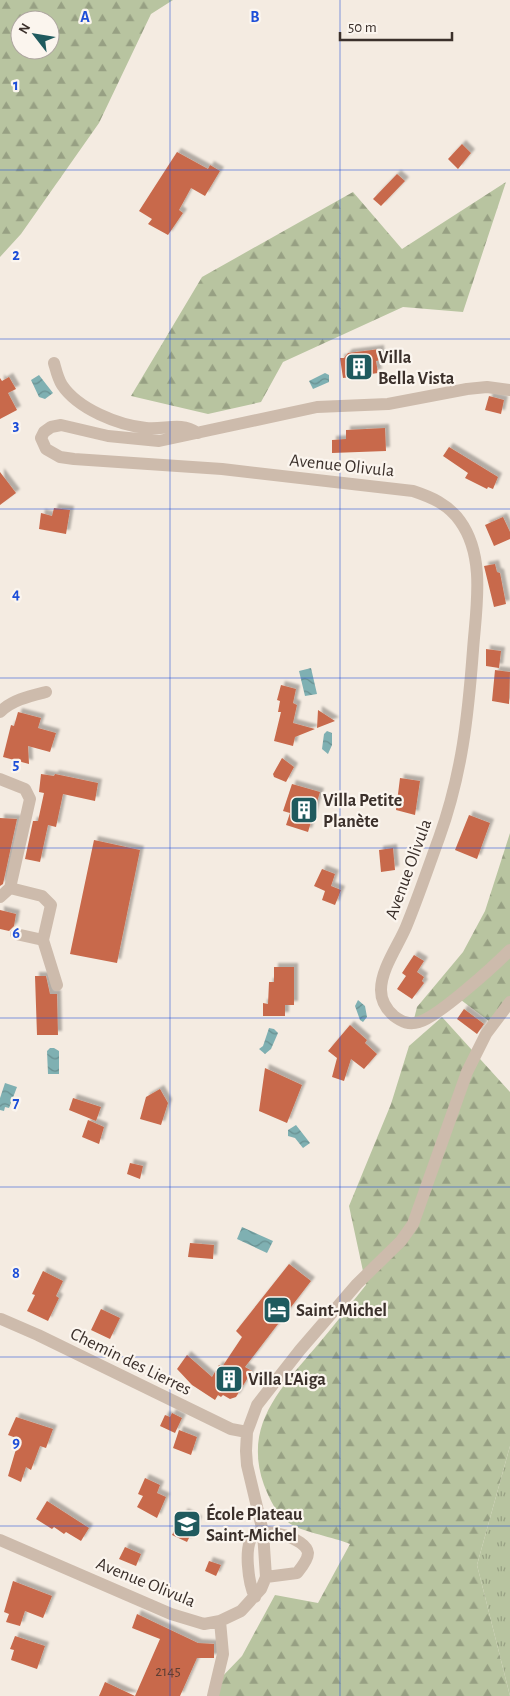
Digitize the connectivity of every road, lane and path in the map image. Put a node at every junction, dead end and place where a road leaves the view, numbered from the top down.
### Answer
1 (54, 363) dead end
2 (510, 390) edge
3 (198, 433) junction
4 (46, 692) dead end
5 (0, 712) edge
6 (0, 780) edge
7 (10, 888) junction
8 (0, 898) edge
9 (16, 934) dead end
10 (44, 940) junction
11 (510, 950) edge
12 (58, 985) dead end
13 (510, 1002) edge
14 (1, 1319) edge
15 (247, 1432) junction
16 (263, 1532) junction
17 (0, 1540) edge
18 (266, 1577) junction
19 (254, 1597) junction
20 (220, 1621) junction
21 (213, 1696) edge

1 - 3 street
2 - 3 street, Avenue Olivula
3 - 11 street, Avenue Olivula
4 - 5 street
6 - 7 street
7 - 8 street
7 - 10 street
9 - 10 street
10 - 12 street
13 - 15 street
14 - 15 street, Chemin des Lierres
15 - 16 street
16 - 18 street
16 - 18 street
16 - 19 street
17 - 20 street, Avenue Olivula
18 - 19 street, Avenue Olivula
19 - 20 street, Avenue Olivula
20 - 21 street

